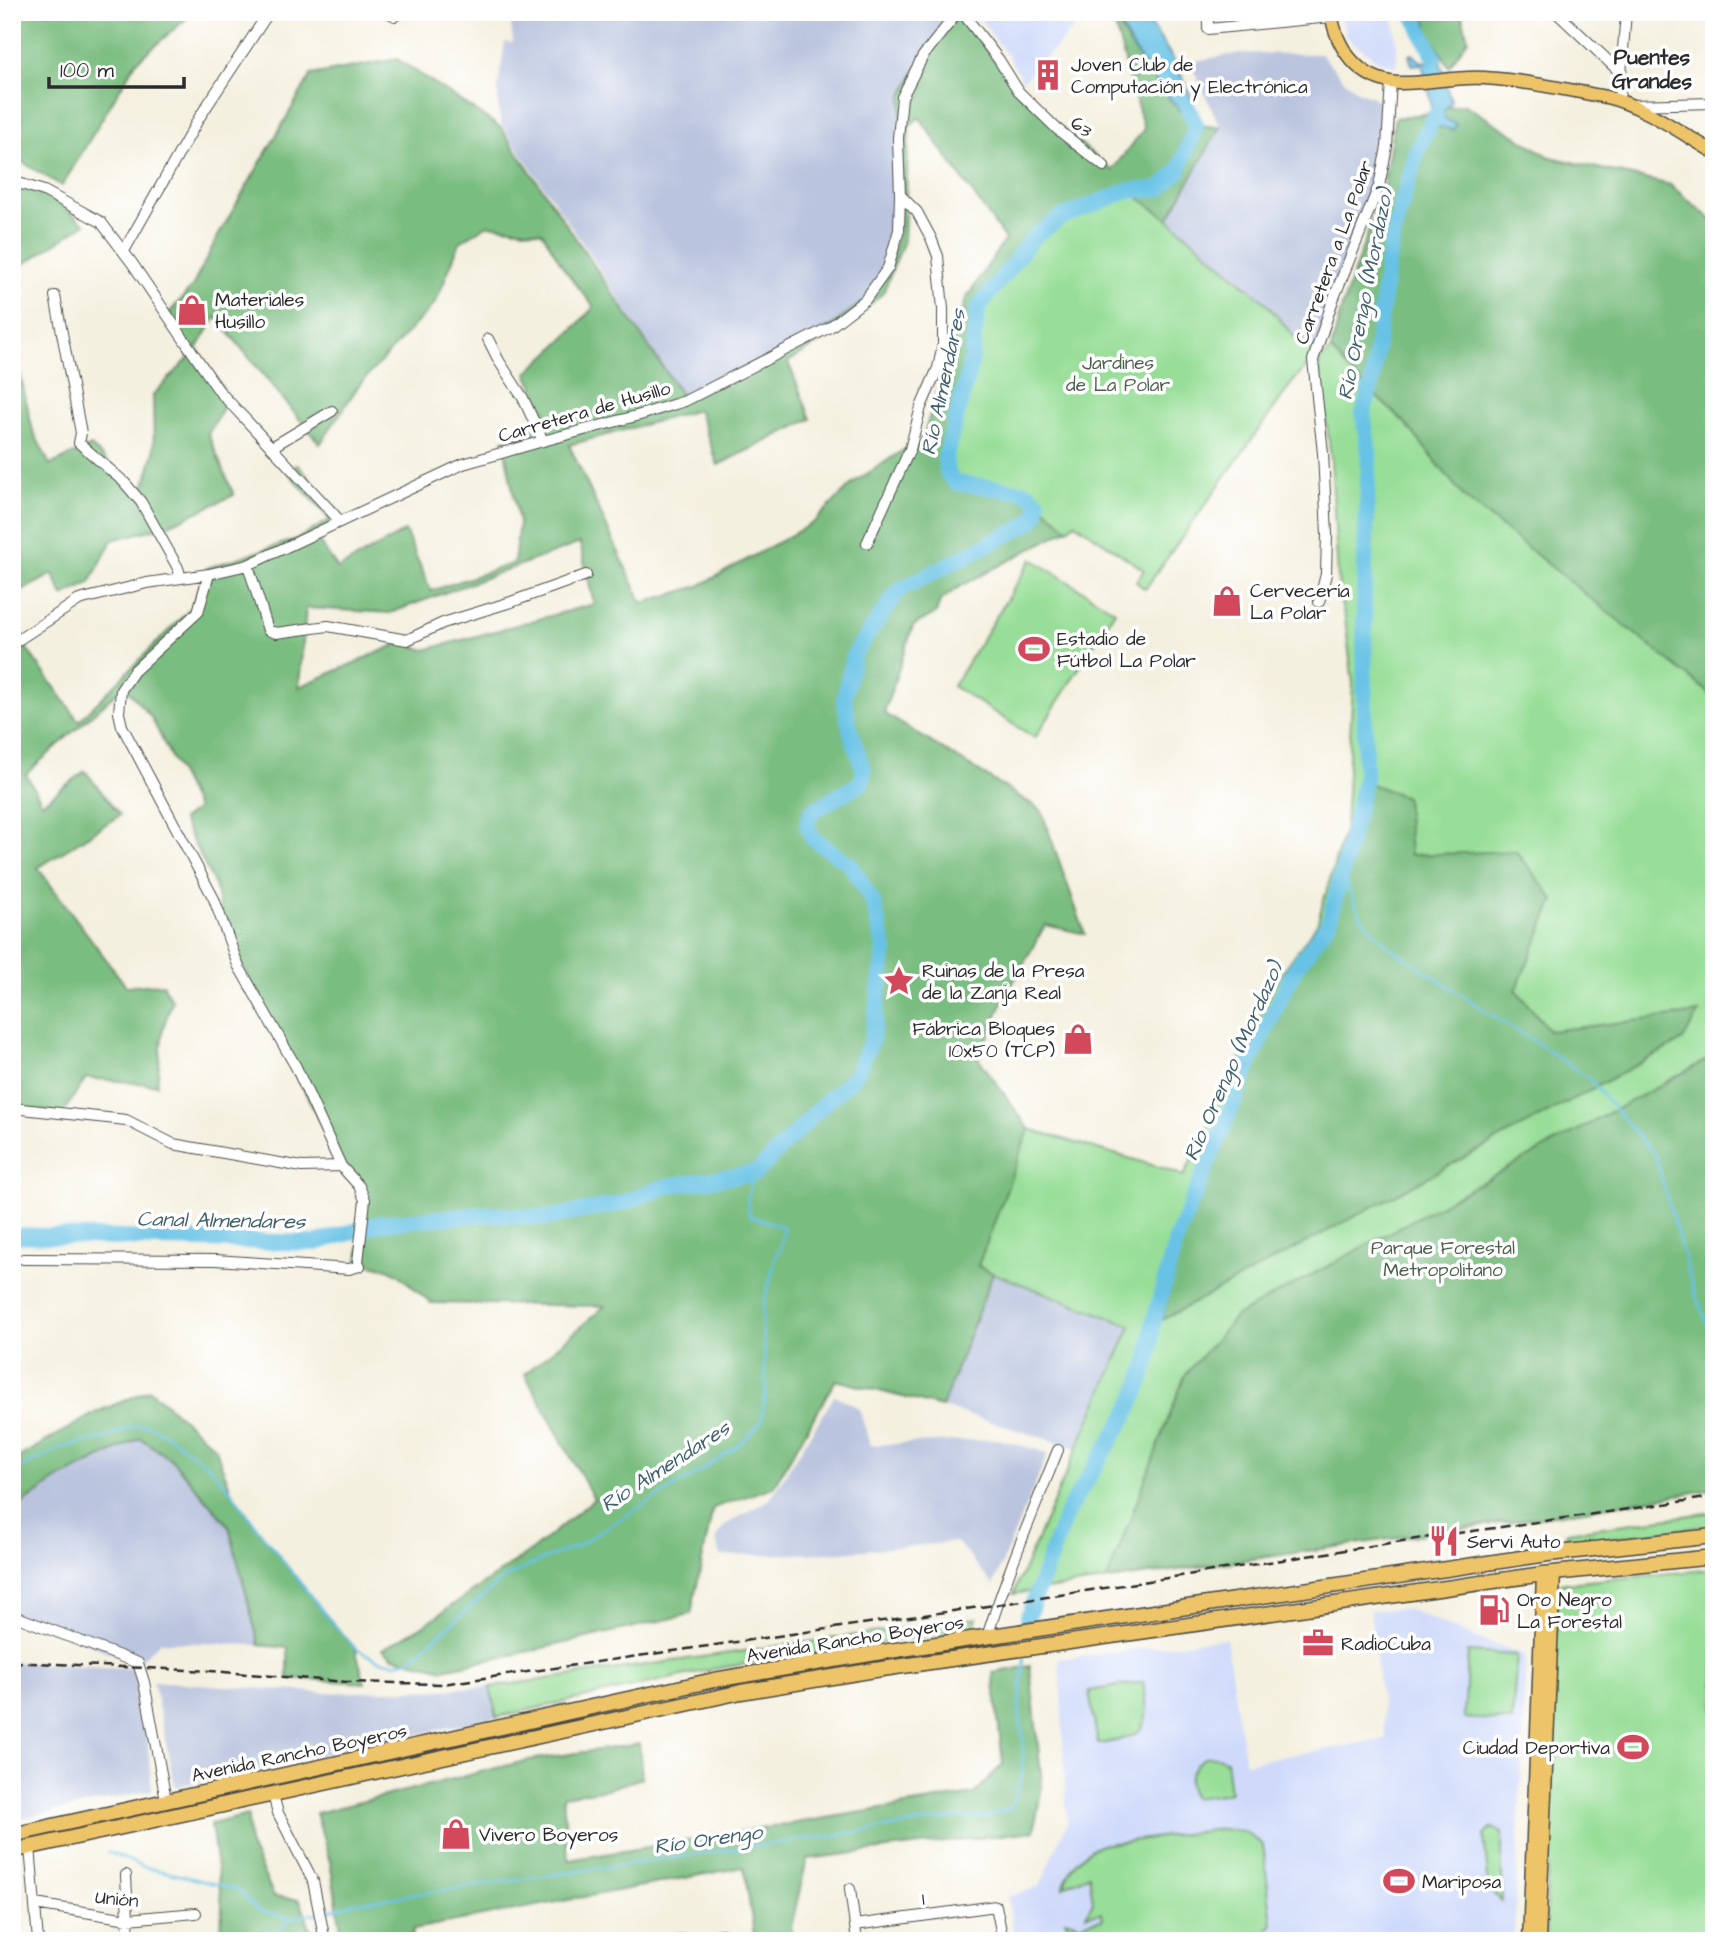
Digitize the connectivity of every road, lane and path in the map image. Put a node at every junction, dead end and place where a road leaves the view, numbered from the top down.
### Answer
1 (269, 12) edge
2 (960, 12) edge
3 (1208, 12) edge
4 (1556, 12) edge
5 (1626, 12) edge
6 (1331, 15) edge
7 (1621, 73) junction
8 (1396, 82) junction
9 (1619, 100) junction
10 (1714, 103) edge
11 (1632, 105) junction
12 (1714, 152) edge
13 (1104, 166) dead end
14 (12, 181) edge
15 (900, 195) junction
16 (124, 251) junction
17 (55, 296) dead end
18 (488, 340) dead end
19 (332, 411) dead end
20 (543, 441) junction
21 (272, 447) junction
22 (340, 521) junction
23 (867, 543) dead end
24 (248, 565) junction
25 (209, 574) junction
26 (586, 575) dead end
27 (181, 578) junction
28 (1319, 602) dead end
29 (12, 644) edge
30 (12, 1108) edge
31 (341, 1166) junction
32 (23, 1259) dead end
33 (1058, 1450) dead end
34 (1714, 1536) edge
35 (1582, 1550) junction
36 (1714, 1557) edge
37 (1502, 1561) junction
38 (1552, 1573) junction
39 (12, 1615) edge
40 (987, 1637) junction
41 (274, 1795) junction
42 (166, 1800) junction
43 (12, 1835) edge
44 (30, 1847) junction
45 (12, 1851) edge
46 (126, 1875) dead end
47 (850, 1889) dead end
48 (35, 1904) junction
49 (196, 1913) dead end
50 (128, 1919) junction
51 (855, 1925) junction
52 (722, 1934) dead end
53 (38, 1941) edge
54 (129, 1941) edge
55 (326, 1941) edge
56 (676, 1941) edge
57 (858, 1941) edge
58 (1003, 1941) edge
59 (1529, 1941) edge
60 (1538, 1941) edge

1 - 16 street
2 - 13 street, 63
2 - 15 street, Carretera de Husillo
3 - 6 street
4 - 7 street
5 - 7 street
6 - 8 main road
7 - 9 street
8 - 9 main road
8 - 28 street, Carretera a La Polar
9 - 11 main road
10 - 11 street
11 - 12 main road
14 - 16 street
15 - 20 street, Carretera de Husillo
15 - 23 street
16 - 21 street
17 - 27 street
18 - 20 street
19 - 21 street
20 - 22 street, Carretera de Husillo
21 - 22 street
22 - 24 street, Carretera de Husillo
24 - 25 street, Carretera de Husillo
24 - 26 street
25 - 27 street, Carretera de Husillo
25 - 31 street
27 - 29 street, Carretera de Husillo
30 - 31 street
31 - 32 street
33 - 40 street
34 - 35 highway, Avenida Rancho Boyeros
35 - 37 highway, Avenida Rancho Boyeros
35 - 38 highway
36 - 38 highway, Avenida Rancho Boyeros
37 - 38 highway
37 - 40 highway, Avenida Rancho Boyeros
38 - 41 highway, Avenida Rancho Boyeros
38 - 59 main road
38 - 60 main road
39 - 42 street
40 - 42 highway, Avenida Rancho Boyeros
41 - 44 highway, Avenida Rancho Boyeros
41 - 55 street
42 - 43 highway, Avenida Rancho Boyeros
44 - 45 highway, Avenida Rancho Boyeros
44 - 48 street
46 - 50 street
47 - 51 street
48 - 50 street, Unión
48 - 53 street
49 - 50 street, Unión
50 - 54 street
51 - 57 street
51 - 58 street, 1
52 - 56 street

